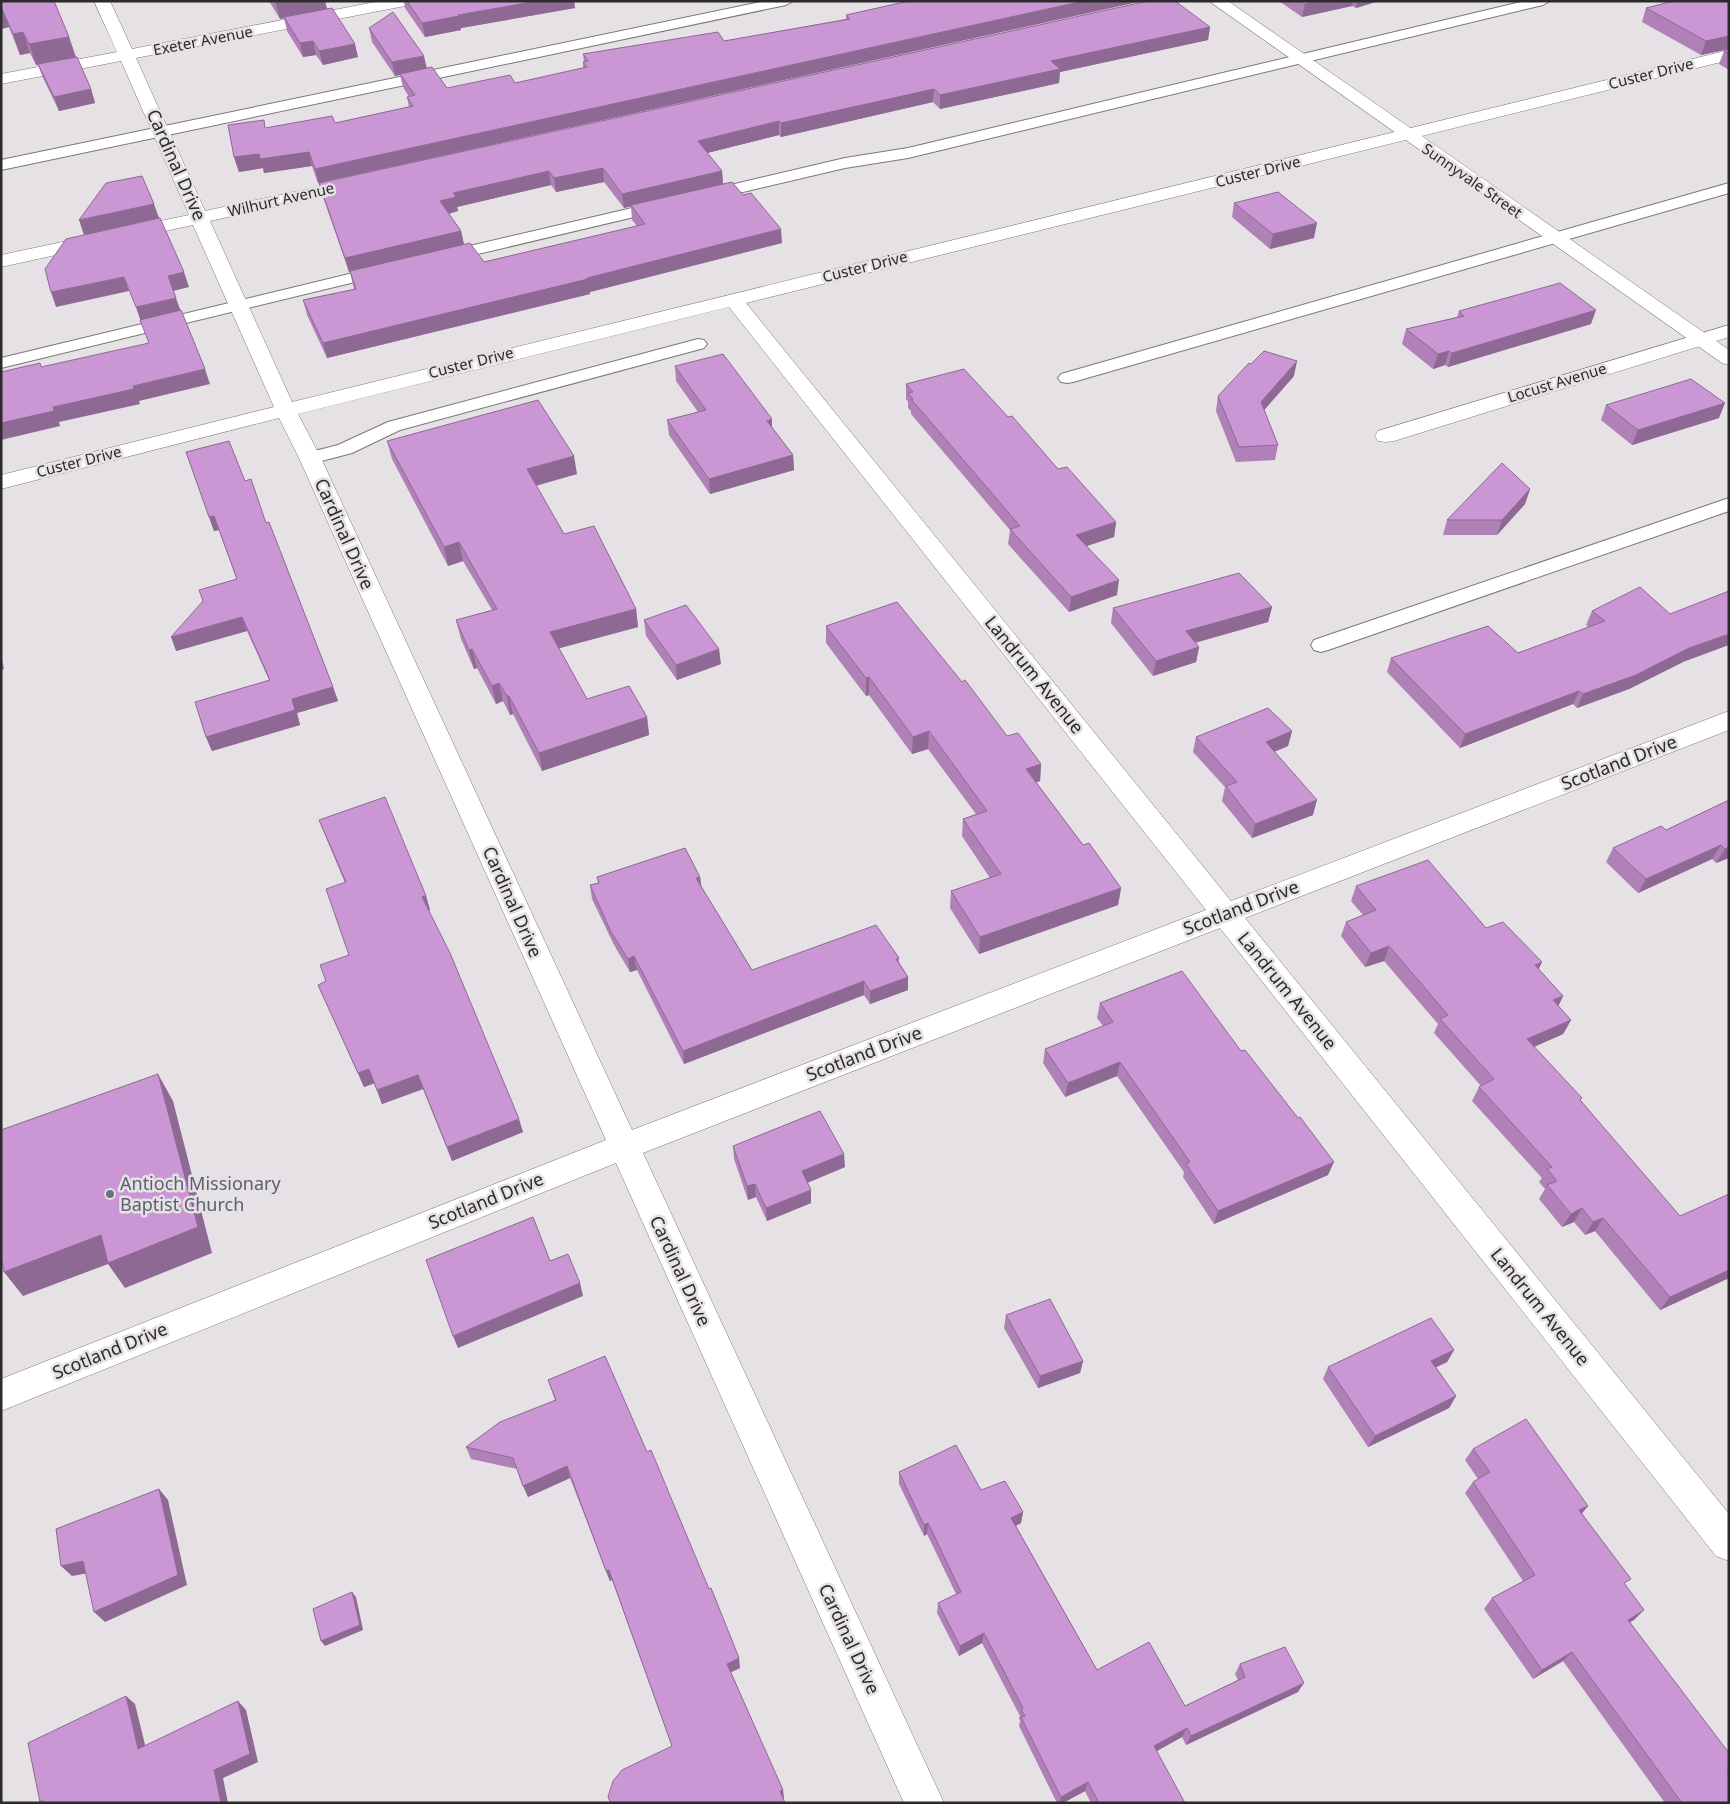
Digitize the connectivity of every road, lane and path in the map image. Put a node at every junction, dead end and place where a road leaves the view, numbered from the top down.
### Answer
1 (102, 1) edge
2 (406, 1) edge
3 (786, 1) edge
4 (1217, 1) edge
5 (1543, 1) edge
6 (1729, 54) edge
7 (126, 56) junction
8 (1299, 59) junction
9 (1, 79) edge
10 (162, 133) junction
11 (1407, 136) junction
12 (1, 165) edge
13 (372, 180) edge
14 (1729, 188) edge
15 (692, 199) edge
16 (672, 203) edge
17 (199, 218) junction
18 (1554, 238) junction
19 (432, 259) edge
20 (1, 261) edge
21 (394, 268) edge
22 (732, 299) junction
23 (240, 305) junction
24 (1729, 331) edge
25 (1701, 340) junction
26 (698, 344) dead end
27 (1729, 359) edge
28 (1, 363) edge
29 (1067, 378) dead end
30 (285, 409) junction
31 (1386, 436) dead end
32 (310, 458) junction
33 (1, 482) edge
34 (1729, 504) edge
35 (1321, 645) dead end
36 (1729, 720) edge
37 (1226, 914) junction
38 (623, 1147) junction
39 (1, 1395) edge
40 (1729, 1543) edge
41 (924, 1803) edge

1 - 7 street, Cardinal Drive
2 - 7 street, Exeter Avenue
3 - 10 lane
4 - 8 street, Sunnyvale Street
5 - 8 lane
6 - 11 street, Custer Drive
7 - 9 street, Exeter Avenue
7 - 10 street, Cardinal Drive
8 - 11 street, Sunnyvale Street
8 - 15 lane
10 - 12 lane
10 - 17 street, Cardinal Drive
11 - 18 street, Sunnyvale Street
11 - 22 street, Custer Drive
13 - 17 street, Wilhurt Avenue
14 - 18 lane
16 - 19 lane
17 - 20 street, Wilhurt Avenue
17 - 23 street, Cardinal Drive
18 - 25 street, Sunnyvale Street
18 - 29 lane
21 - 23 lane
22 - 30 street, Custer Drive
22 - 37 street, Landrum Avenue
23 - 28 lane
23 - 30 street, Cardinal Drive
24 - 25 street, Locust Avenue
25 - 27 street, Sunnyvale Street
25 - 31 street, Locust Avenue
26 - 32 lane
30 - 32 street, Cardinal Drive
30 - 33 street, Custer Drive
32 - 38 street, Cardinal Drive
34 - 35 lane
36 - 37 street, Scotland Drive
37 - 38 street, Scotland Drive
37 - 40 street, Landrum Avenue
38 - 39 street, Scotland Drive
38 - 41 street, Cardinal Drive

